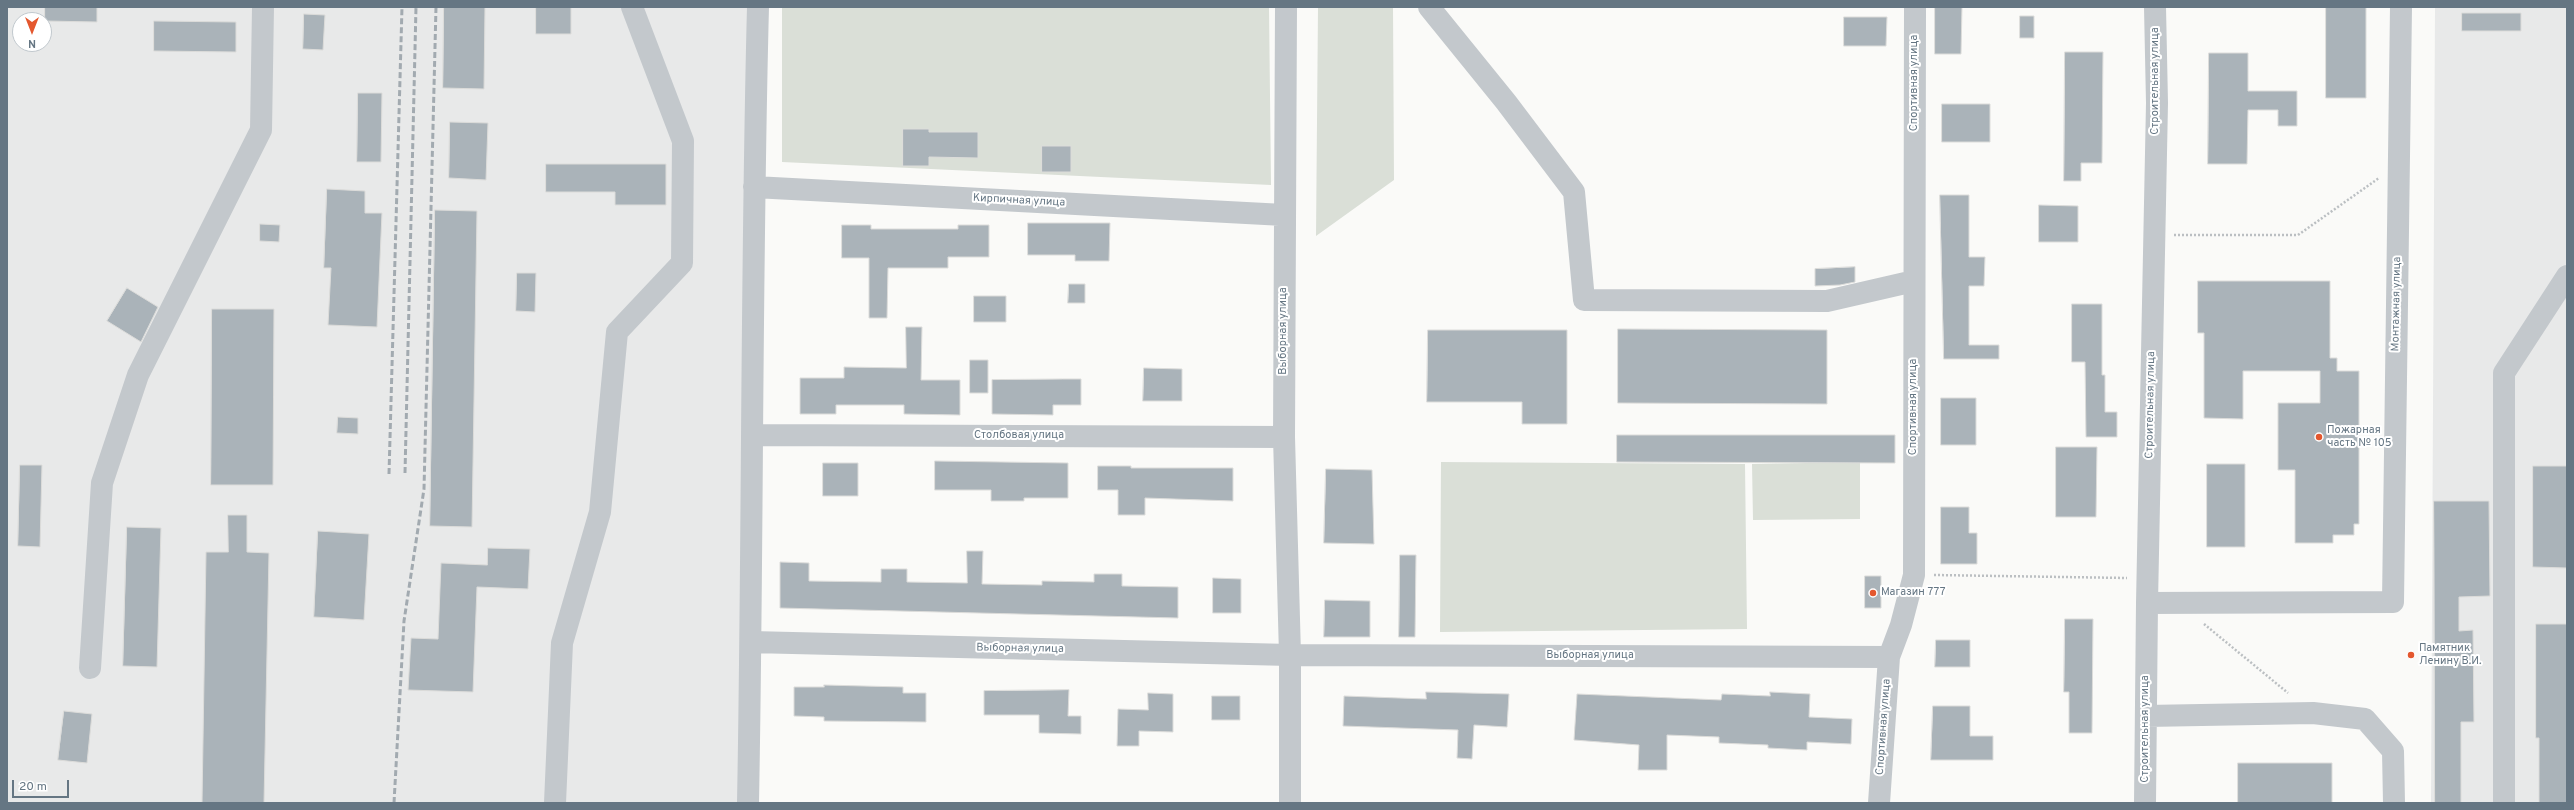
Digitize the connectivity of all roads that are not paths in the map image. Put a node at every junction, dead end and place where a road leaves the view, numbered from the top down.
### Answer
1 (264, 7) edge
2 (632, 7) edge
3 (758, 7) edge
4 (1286, 7) edge
5 (1429, 7) edge
6 (1915, 7) edge
7 (2155, 7) edge
8 (2401, 7) edge
9 (754, 187) junction
10 (1284, 215) junction
11 (2567, 276) edge
12 (1914, 281) junction
13 (754, 435) junction
14 (1284, 437) junction
15 (2147, 603) junction
16 (751, 642) junction
17 (1290, 655) junction
18 (1890, 657) junction
19 (90, 668) dead end
20 (2146, 716) junction
21 (555, 803) edge
22 (748, 803) edge
23 (1290, 803) edge
24 (1878, 803) edge
25 (2145, 803) edge
26 (2394, 803) edge
27 (2504, 803) edge

1 - 19 street
2 - 21 street
3 - 9 street
4 - 10 street, Выборная улица
5 - 12 street
6 - 12 street, Спортивная улица
7 - 15 street, Строительная улица
8 - 15 street, Монтажная улица
9 - 10 street, Кирпичная улица
9 - 13 street
10 - 14 street, Выборная улица
11 - 27 street
12 - 18 street, Спортивная улица
13 - 14 street, Столбовая улица
13 - 16 street
14 - 17 street, Выборная улица
15 - 20 street, Строительная улица
16 - 17 street, Выборная улица
16 - 22 street
17 - 18 street, Выборная улица
17 - 23 street, Выборная улица
18 - 24 street, Спортивная улица
20 - 25 street, Строительная улица
20 - 26 street

